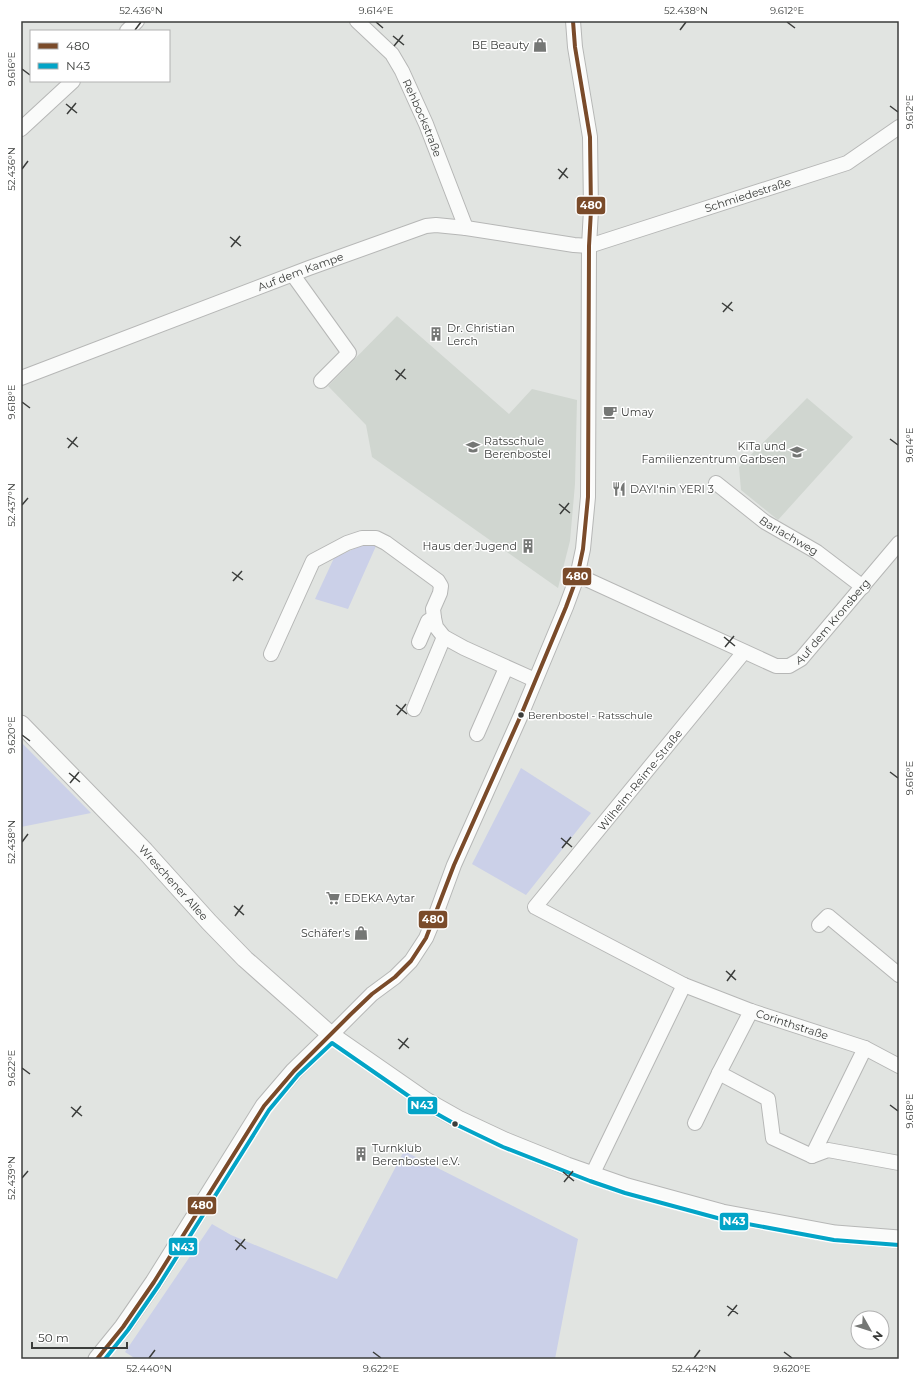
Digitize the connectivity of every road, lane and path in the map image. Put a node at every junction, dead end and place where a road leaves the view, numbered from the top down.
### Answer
1 (137, 21) edge
2 (357, 21) edge
3 (573, 21) edge
4 (128, 30) edge
5 (72, 82) edge
6 (23, 123) edge
7 (899, 127) edge
8 (466, 228) junction
9 (589, 246) junction
10 (294, 274) junction
11 (21, 378) edge
12 (321, 381) dead end
13 (716, 483) dead end
14 (899, 543) edge
15 (577, 576) junction
16 (863, 587) junction
17 (434, 618) junction
18 (444, 637) junction
19 (419, 642) dead end
20 (744, 652) junction
21 (271, 654) dead end
22 (506, 668) junction
23 (535, 680) junction
24 (414, 709) dead end
25 (21, 724) edge
26 (477, 734) dead end
27 (535, 908) joint
28 (819, 925) dead end
29 (899, 975) edge
30 (684, 984) junction
31 (751, 1011) junction
32 (331, 1035) junction
33 (864, 1048) junction
34 (899, 1066) edge
35 (719, 1073) junction
36 (695, 1123) dead end
37 (812, 1156) junction
38 (899, 1163) edge
39 (592, 1175) junction
40 (899, 1239) edge
41 (97, 1359) edge

1 - 4 street
2 - 8 street, Rehbockstraße
3 - 9 street
5 - 6 street
7 - 9 street, Schmiedestraße
8 - 9 street, Auf dem Kampe
8 - 10 street, Auf dem Kampe
9 - 15 street
10 - 11 street, Auf dem Kampe
10 - 12 street
13 - 16 street, Barlachweg
14 - 16 street, Auf dem Kronsberg
15 - 20 street, Auf dem Kronsberg
15 - 23 street
16 - 20 street, Auf dem Kronsberg
17 - 18 street
17 - 19 street
17 - 21 street
18 - 22 street
18 - 24 street
20 - 27 street, Wilhelm-Reime-Straße
22 - 23 street
22 - 26 street
23 - 32 street
25 - 32 street, Wreschener Allee
27 - 30 street, Corinthstraße
28 - 29 street
30 - 31 street, Corinthstraße
30 - 39 street
31 - 33 street, Corinthstraße
31 - 35 street
32 - 39 street, Wreschener Allee
32 - 41 street
33 - 34 street, Corinthstraße
33 - 37 street
35 - 36 street
35 - 37 street
37 - 38 street
39 - 40 street, Wreschener Allee

